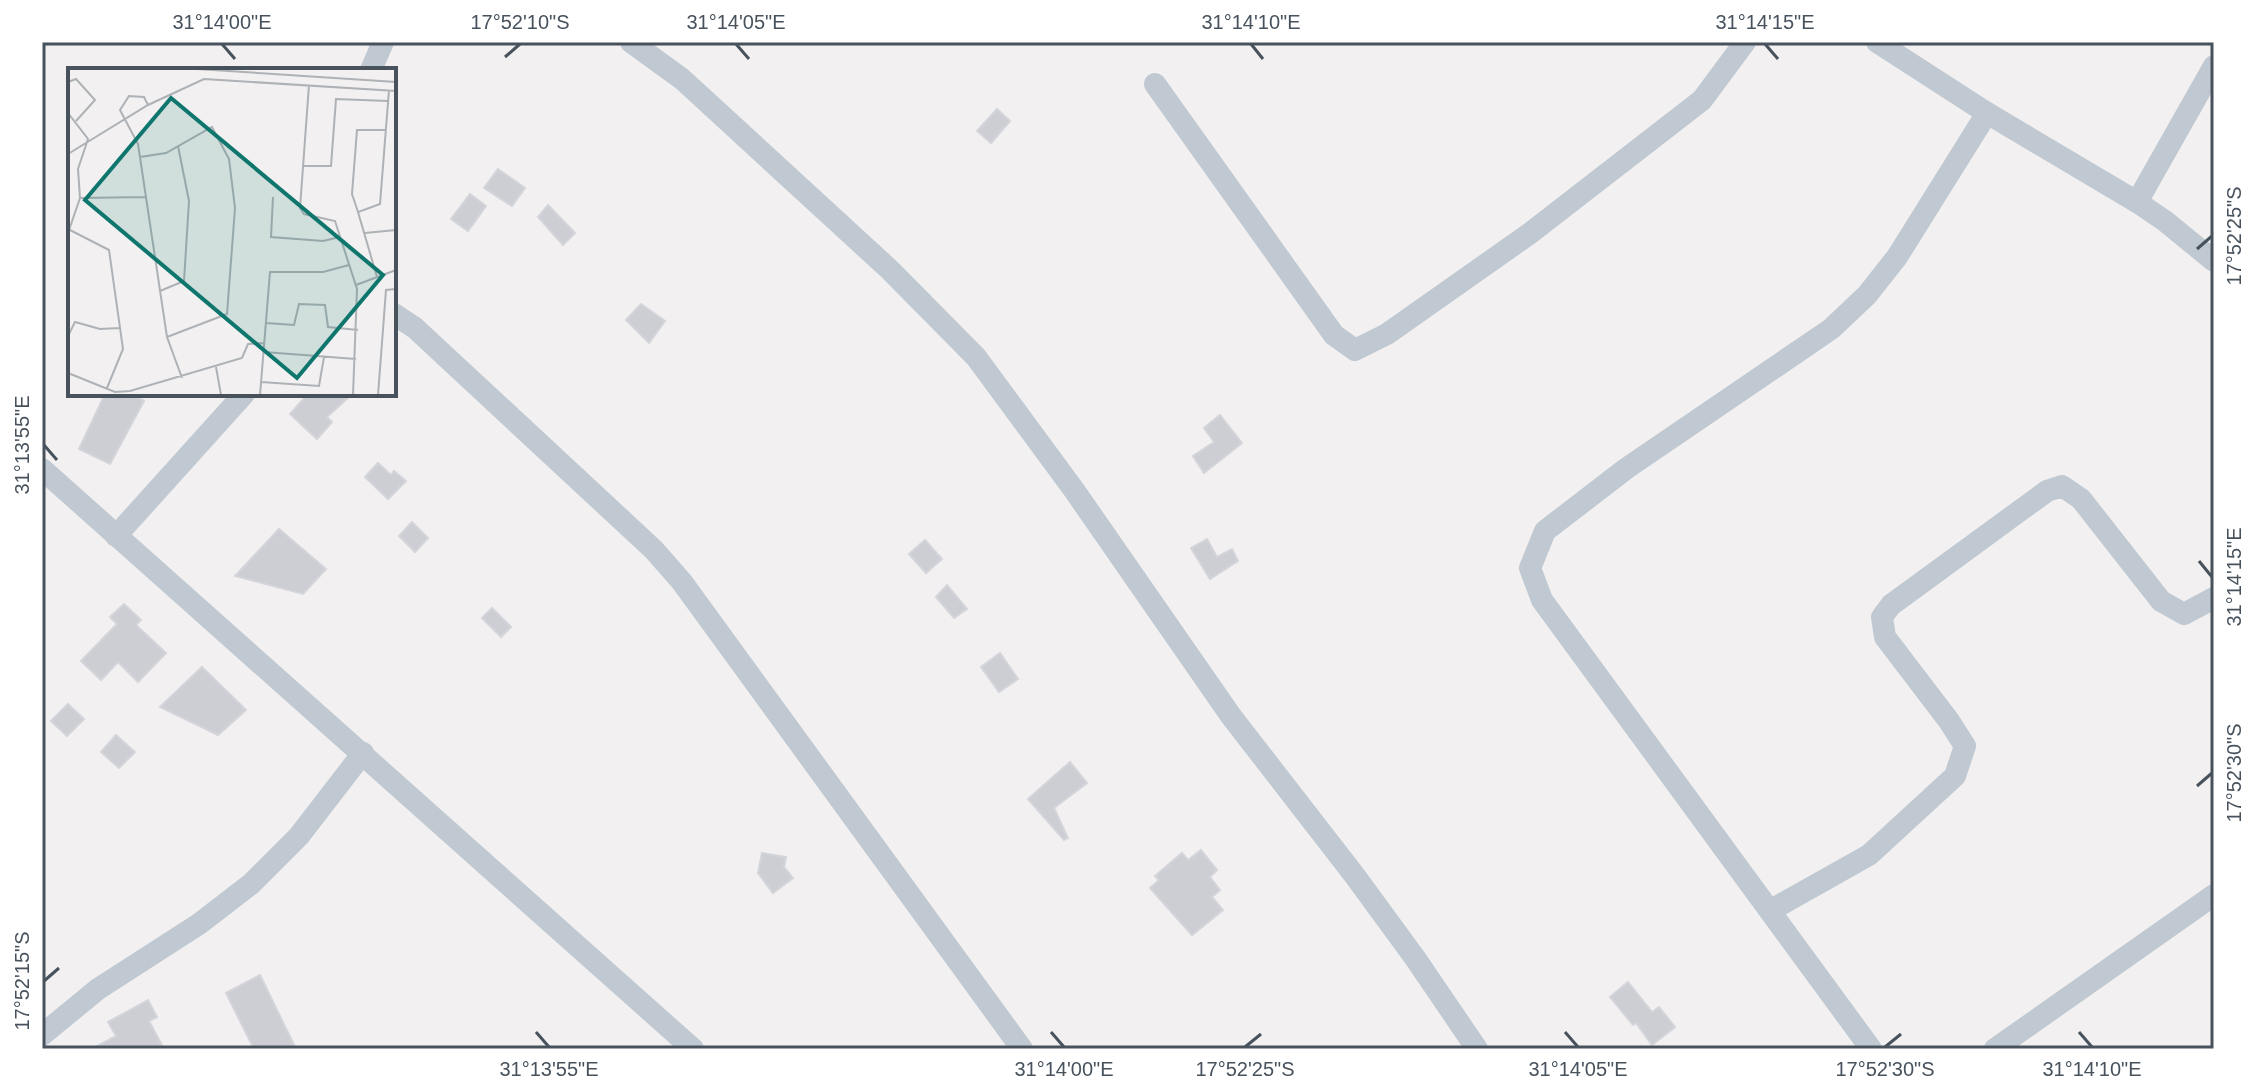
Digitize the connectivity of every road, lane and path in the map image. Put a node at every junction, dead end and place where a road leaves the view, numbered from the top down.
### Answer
1 (383, 42) edge
2 (631, 42) edge
3 (1745, 42) edge
4 (1877, 42) edge
5 (2214, 66) edge
6 (372, 68) edge
7 (1155, 84) dead end
8 (1987, 113) junction
9 (2137, 202) junction
10 (2214, 261) edge
11 (396, 315) edge
12 (242, 396) edge
13 (42, 469) edge
14 (116, 536) junction
15 (2214, 598) edge
16 (363, 753) junction
17 (2214, 895) edge
18 (1771, 910) junction
19 (42, 1035) edge
20 (693, 1049) edge
21 (1022, 1049) edge
22 (1477, 1049) edge
23 (1870, 1049) edge
24 (1995, 1049) edge

1 - 6 street
2 - 22 street
3 - 7 street
4 - 8 street
5 - 9 street
8 - 9 street
8 - 18 street
9 - 10 street
11 - 21 street
12 - 14 street
13 - 14 street
14 - 16 street
15 - 18 street
16 - 19 street
16 - 20 street
17 - 24 street
18 - 23 street

